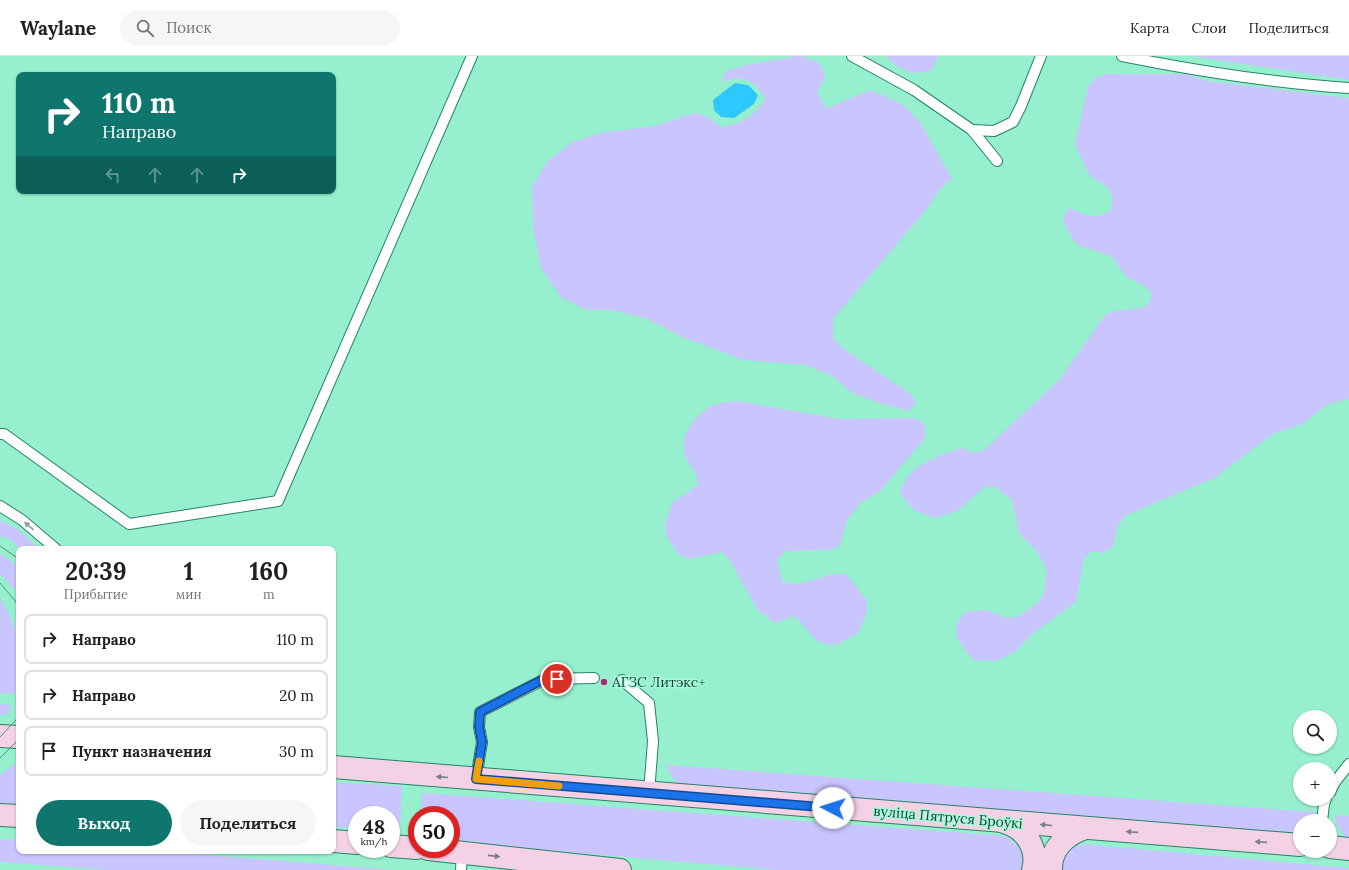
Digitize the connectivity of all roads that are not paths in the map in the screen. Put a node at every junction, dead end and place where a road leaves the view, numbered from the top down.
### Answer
1 (472, 56) edge
2 (852, 56) edge
3 (1041, 56) edge
4 (1122, 56) edge
5 (1133, 57) edge
6 (1349, 88) edge
7 (972, 130) junction
8 (997, 161) dead end
9 (0, 434) edge
10 (0, 506) edge
11 (52, 546) edge
12 (594, 678) dead end
13 (622, 680) dead end
14 (0, 736) edge
15 (16, 737) edge
16 (1349, 764) edge
17 (336, 767) edge
18 (476, 779) junction
19 (1337, 779) edge
20 (649, 793) junction
21 (0, 814) edge
22 (16, 816) edge
23 (1001, 821) junction
24 (1085, 828) junction
25 (336, 841) edge
26 (348, 842) edge
27 (1293, 844) edge
28 (1337, 847) edge
29 (1349, 848) edge
30 (461, 861) edge
31 (620, 870) edge
32 (1033, 870) edge
33 (1051, 870) edge

1 - 9 lane
2 - 7 lane
3 - 7 lane
4 - 5 lane
5 - 6 lane
7 - 8 lane
11 -> 10 lane
12 - 18 lane
13 - 20 lane
14 - 15 main road
16 - 19 lane
18 -> 17 main road, вуліца Пятруся Броўкі
18 - 20 main road, вуліца Пятруся Броўкі
20 - 23 main road, вуліца Пятруся Броўкі
21 - 22 main road
24 -> 23 main road, вуліца Пятруся Броўкі
23 - 32 main road
27 -> 24 main road, вуліца Пятруся Броўкі
24 - 33 main road
25 - 26 main road
28 - 29 main road
30 -> 31 main road

